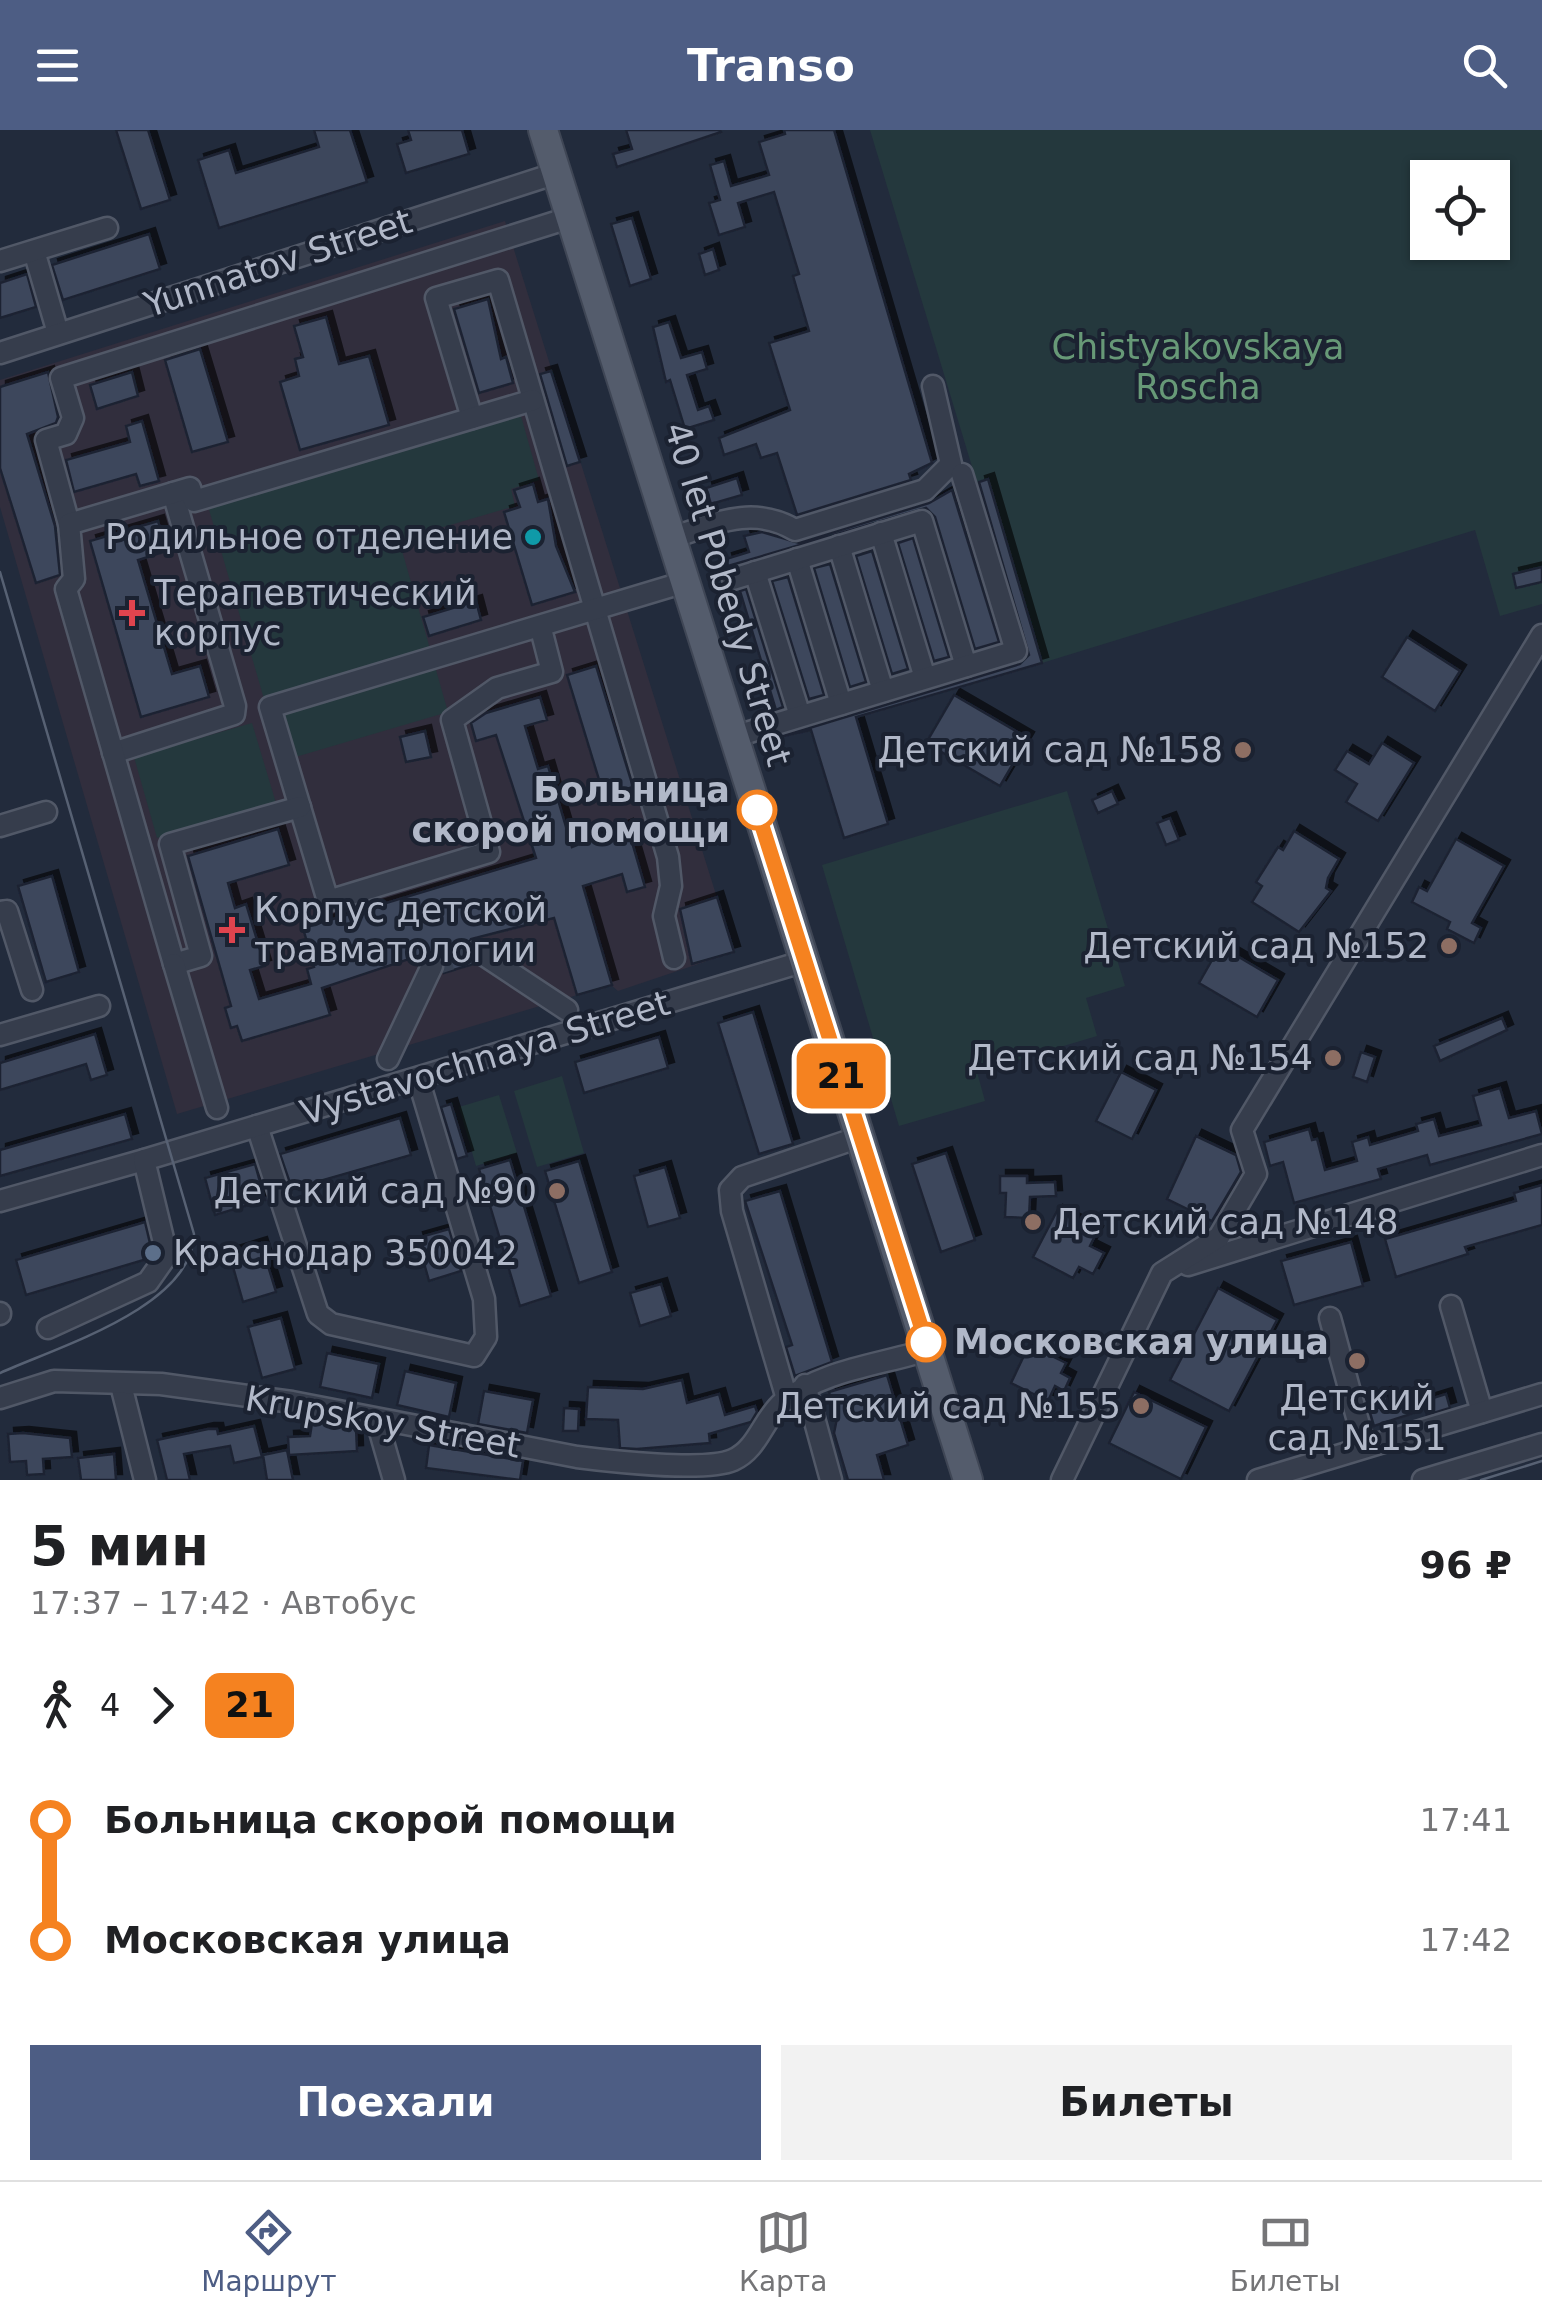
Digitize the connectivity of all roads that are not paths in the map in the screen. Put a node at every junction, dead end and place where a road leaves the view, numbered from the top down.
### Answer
1 (527, 130) edge
2 (543, 130) edge
3 (549, 176) junction
4 (556, 222) junction
5 (107, 228) dead end
6 (34, 251) junction
7 (0, 262) edge
8 (58, 333) junction
9 (0, 352) edge
10 (932, 386) dead end
11 (533, 400) junction
12 (472, 418) junction
13 (962, 474) dead end
14 (173, 493) junction
15 (70, 524) junction
16 (881, 533) junction
17 (672, 538) junction
18 (839, 546) junction
19 (797, 559) junction
20 (755, 572) junction
21 (733, 578) dead end
22 (678, 584) junction
23 (596, 611) junction
24 (541, 629) junction
25 (1542, 636) edge
26 (966, 666) junction
27 (925, 678) junction
28 (884, 691) junction
29 (841, 704) junction
30 (800, 716) junction
31 (733, 737) junction
32 (113, 753) junction
33 (300, 807) junction
34 (46, 812) dead end
35 (0, 826) edge
36 (170, 844) junction
37 (141, 852) junction
38 (0, 912) edge
39 (478, 951) dead end
40 (674, 958) dead end
41 (174, 964) junction
42 (797, 964) junction
43 (432, 966) dead end
44 (32, 990) dead end
45 (100, 1006) dead end
46 (567, 1010) dead end
47 (0, 1035) edge
48 (388, 1060) dead end
49 (418, 1078) junction
50 (217, 1108) dead end
51 (257, 1126) junction
52 (846, 1142) junction
53 (1542, 1155) edge
54 (144, 1160) junction
55 (0, 1201) edge
56 (1162, 1273) junction
57 (1450, 1306) dead end
58 (1330, 1318) dead end
59 (48, 1328) dead end
60 (913, 1354) junction
61 (122, 1385) junction
62 (805, 1385) junction
63 (1542, 1394) edge
64 (0, 1398) edge
65 (787, 1399) junction
66 (1482, 1412) junction
67 (377, 1421) junction
68 (1542, 1444) edge
69 (1365, 1447) junction
70 (626, 1472) edge
71 (144, 1480) edge
72 (394, 1480) edge
73 (831, 1480) edge
74 (950, 1480) edge
75 (968, 1480) edge
76 (1062, 1480) edge
77 (1258, 1480) edge
78 (1424, 1480) edge

1 - 3 main road, 40 let Pobedy Street
2 - 3 main road, 40 let Pobedy Street
3 - 4 main road, 40 let Pobedy Street
3 - 8 street, Yunnatov Street
3 - 17 main road, 40 let Pobedy Street
4 - 15 street
4 - 22 main road, 40 let Pobedy Street
5 - 6 street
6 - 7 street
6 - 8 street
8 - 9 street, Yunnatov Street
10 - 17 street
11 - 12 street
11 - 12 street
11 - 23 street
12 - 14 street
13 - 26 street
14 - 15 street
14 - 32 street
15 - 32 street
16 - 18 street
16 - 26 street
16 - 27 street
17 - 22 main road, 40 let Pobedy Street
18 - 19 street
18 - 28 street
19 - 20 street
19 - 29 street
20 - 21 street
20 - 30 street
22 - 23 street
22 - 31 main road, 40 let Pobedy Street
22 - 42 main road, 40 let Pobedy Street
23 - 24 street
23 - 40 street
24 - 33 street
24 - 33 street
25 - 56 street
26 - 27 street
27 - 28 street
28 - 29 street
29 - 30 street
30 - 31 street
31 - 42 main road, 40 let Pobedy Street
32 - 37 street
33 - 36 street
34 - 35 street
36 - 37 street
36 - 41 street
37 - 41 street
38 - 44 street
39 - 46 street
41 - 50 street
42 - 49 street, Vystavochnaya Street
42 - 52 main road, 40 let Pobedy Street
42 - 75 main road, 40 let Pobedy Street
43 - 48 street
45 - 47 street
49 - 51 street, Vystavochnaya Street
49 - 51 street
51 - 54 street, Vystavochnaya Street
52 - 60 main road, 40 let Pobedy Street
52 - 65 street
53 - 56 street
54 - 55 street, Vystavochnaya Street
54 - 59 street
56 - 76 street
57 - 66 street
58 - 69 street
60 - 62 street, Krupskoy Street
60 - 74 main road, 40 let Pobedy Street
61 - 64 street, Krupskoy Street
61 - 67 street, Krupskoy Street
61 - 71 street
62 - 65 street, Krupskoy Street
62 - 73 street
63 - 66 street
65 - 70 street, Krupskoy Street
66 - 69 street
67 - 70 street, Krupskoy Street
67 - 72 street
68 - 78 street
69 - 77 street

